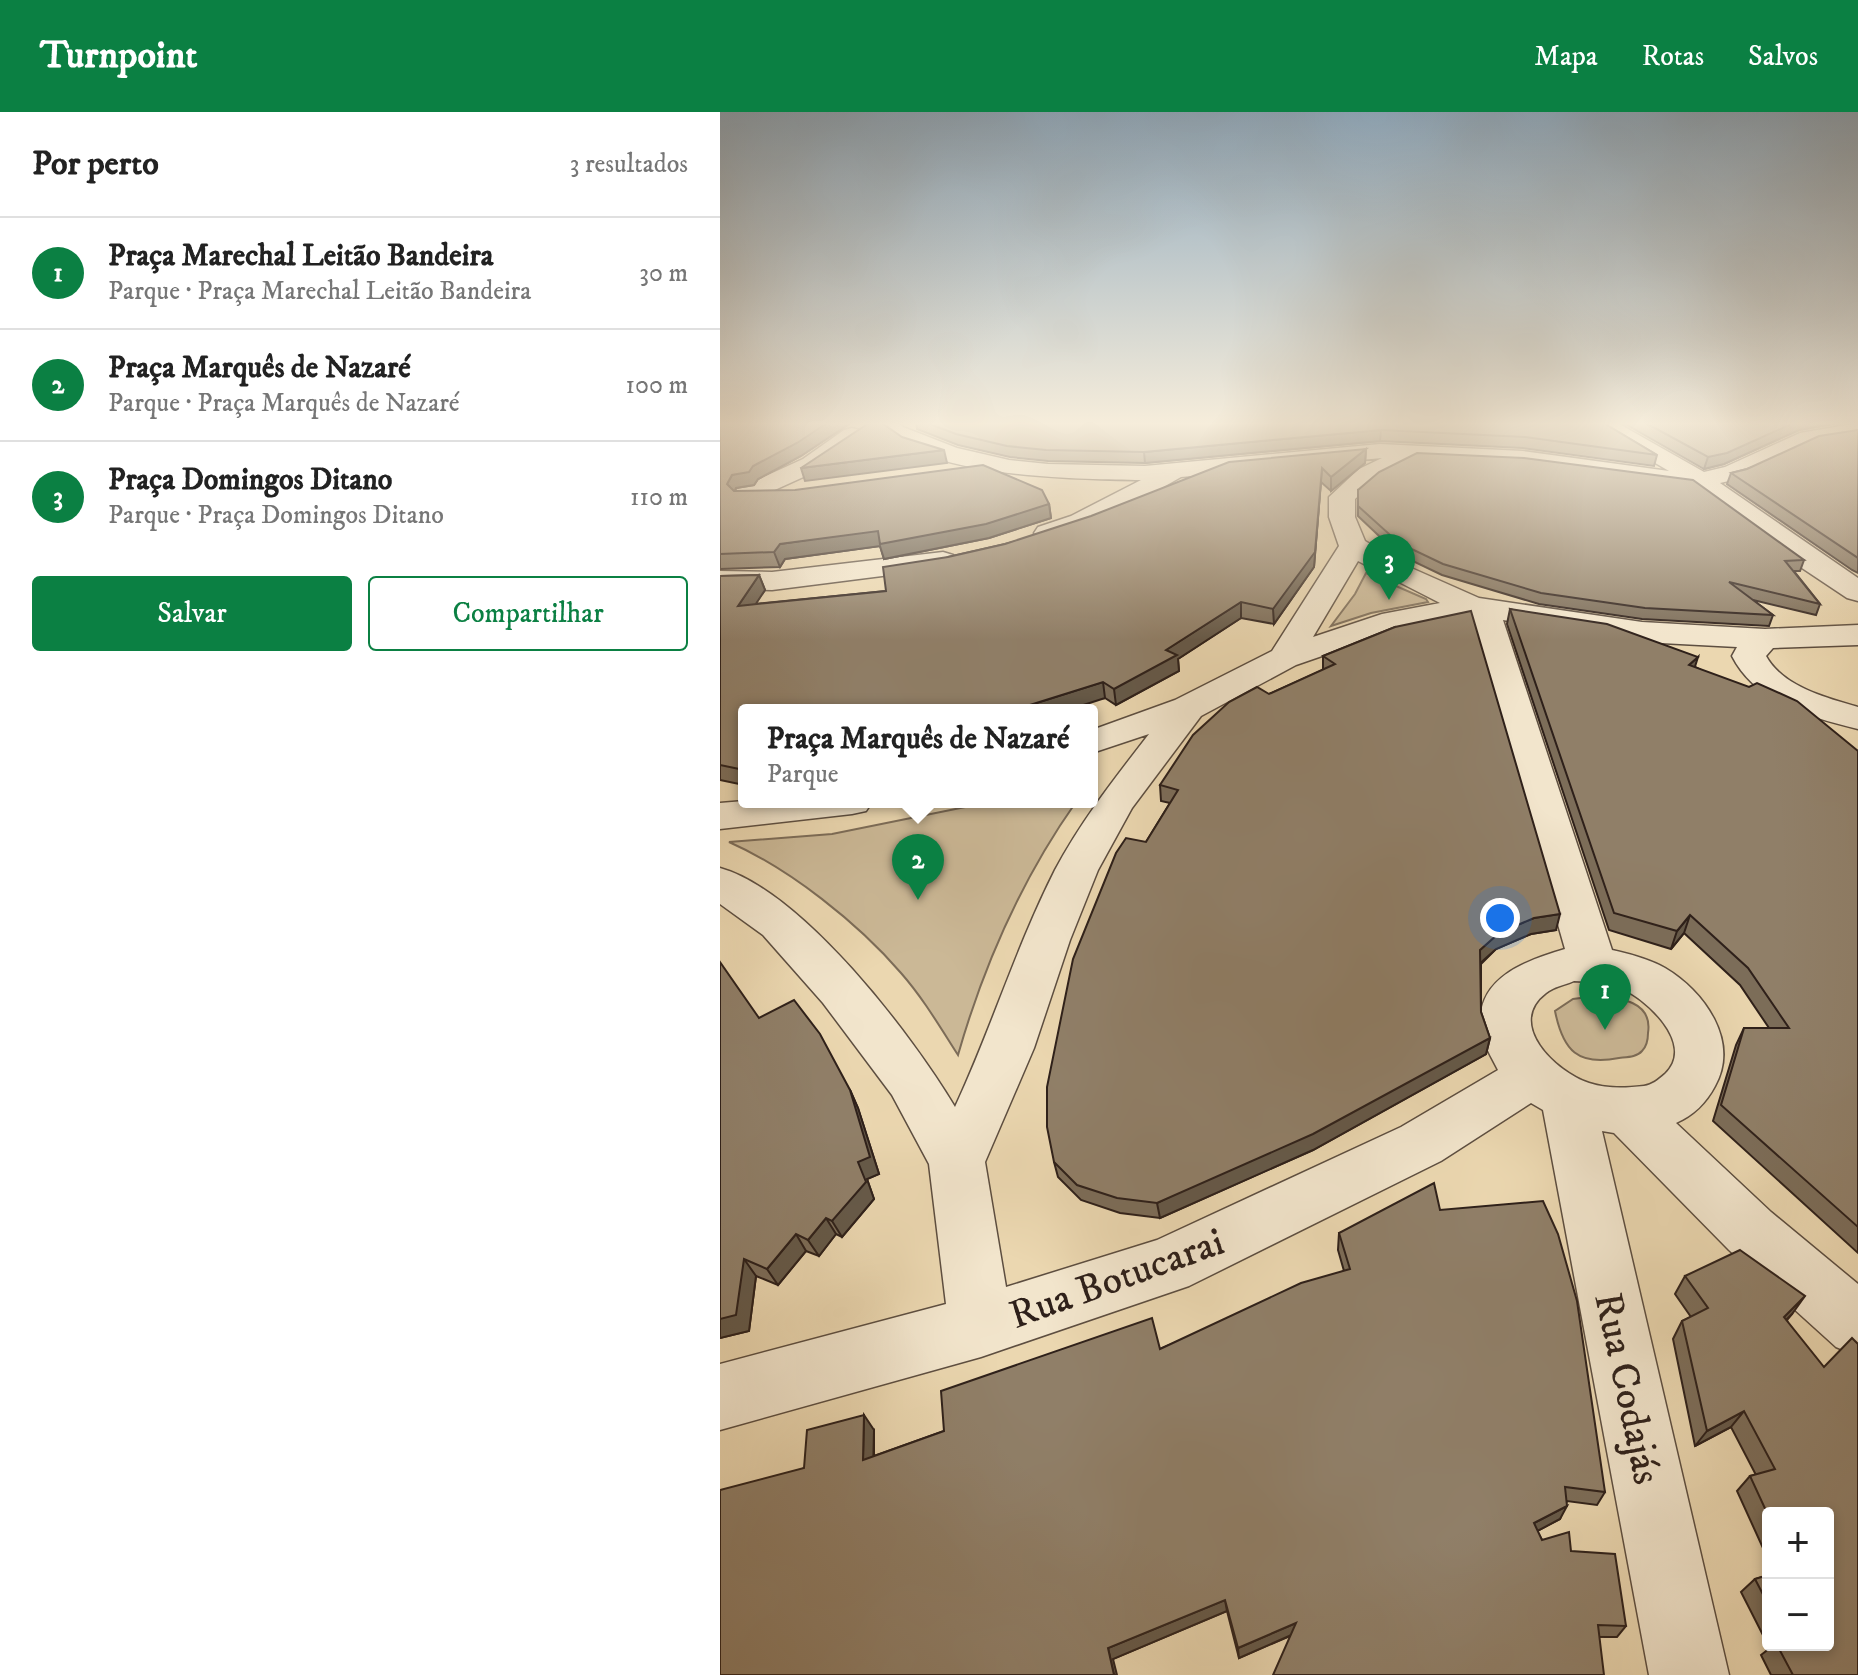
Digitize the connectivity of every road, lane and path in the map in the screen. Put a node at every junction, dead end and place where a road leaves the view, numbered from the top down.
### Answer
1 (752, 494) edge
2 (775, 494) edge
3 (1134, 494) edge
4 (1326, 494) edge
5 (1720, 494) edge
6 (748, 496) junction
7 (720, 507) edge
8 (1026, 541) edge
9 (1353, 546) junction
10 (1796, 551) junction
11 (972, 555) edge
12 (720, 580) edge
13 (1858, 592) edge
14 (1478, 607) junction
15 (1642, 632) junction
16 (1858, 636) edge
17 (1765, 639) junction
18 (1284, 658) junction
19 (1764, 679) junction
20 (1188, 708) junction
21 (1822, 709) junction
22 (1858, 718) edge
23 (1858, 739) edge
24 (1098, 740) edge
25 (795, 808) edge
26 (720, 816) edge
27 (720, 883) edge
28 (1593, 964) junction
29 (1576, 1096) junction
30 (957, 1162) junction
31 (1858, 1325) edge
32 (981, 1326) junction
33 (720, 1397) edge
34 (1689, 1675) edge

1 - 6 street
2 - 6 street
3 - 8 street
4 - 9 street
5 - 10 street
6 - 7 street
9 - 14 street
9 - 18 street
10 - 13 street
10 - 16 street
11 - 12 street
14 - 15 street
14 - 18 street
14 - 28 street
15 - 17 street
15 - 19 street
16 - 17 street
17 - 19 street
18 - 20 street
19 - 21 street
20 - 24 street
20 - 30 street
21 - 22 street
21 - 23 street
25 - 26 street
27 - 30 street
28 - 29 street
28 - 29 street
29 - 31 street
29 - 32 street, Rua Botucarai
29 - 34 street, Rua Codajás
30 - 32 street
32 - 33 street, Rua Botucarai

